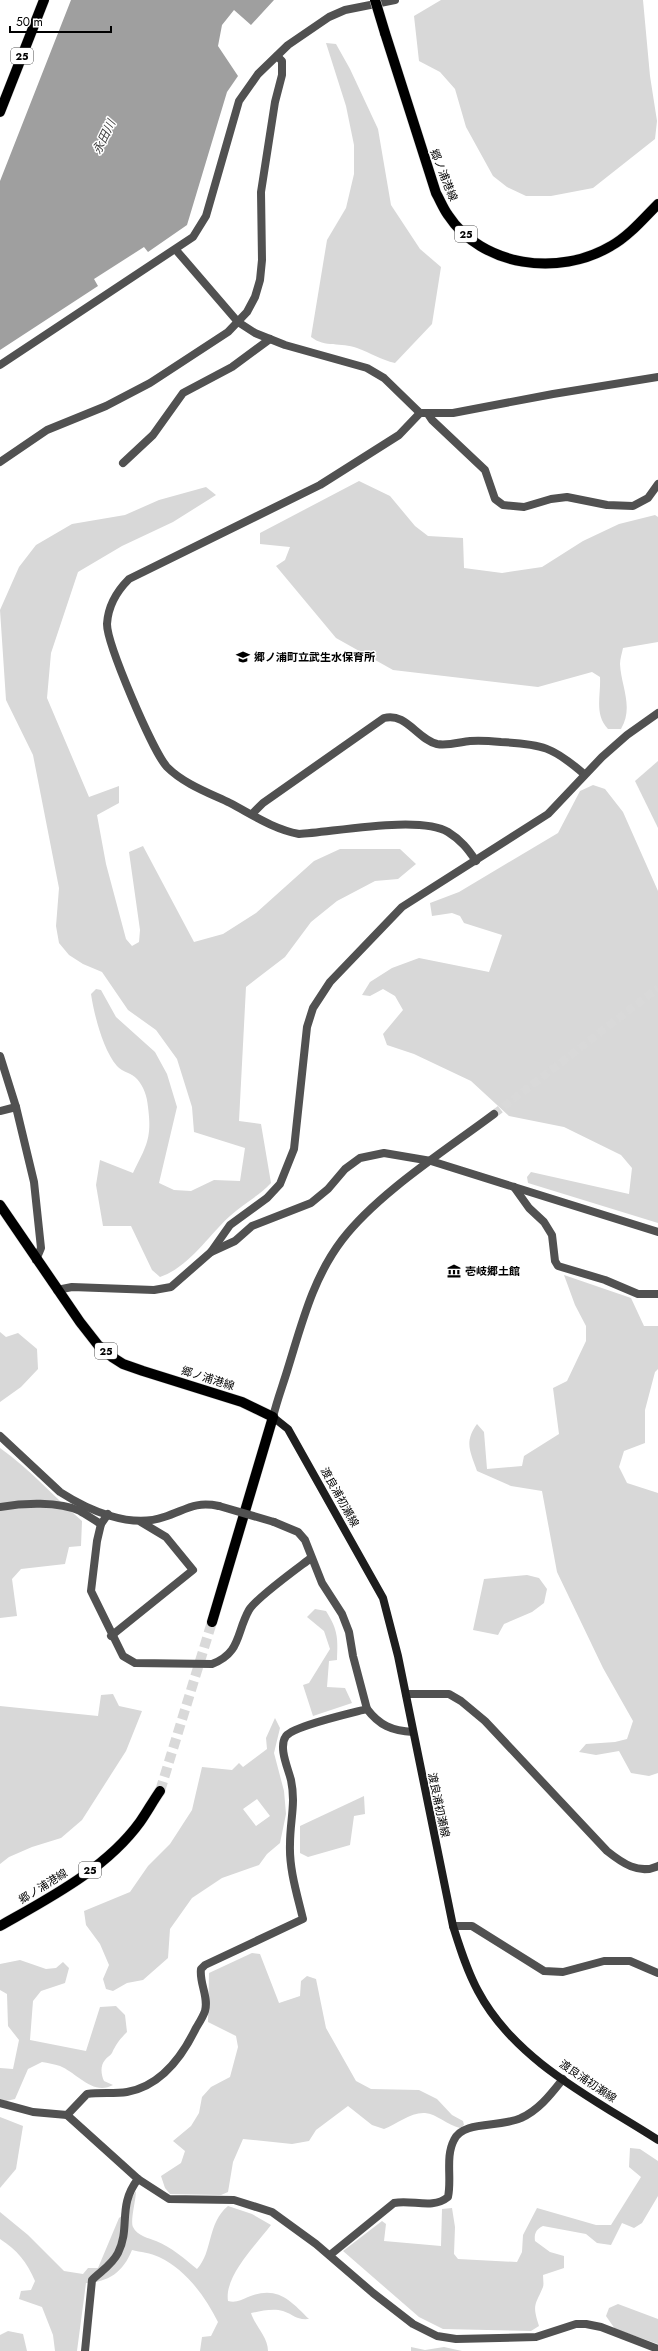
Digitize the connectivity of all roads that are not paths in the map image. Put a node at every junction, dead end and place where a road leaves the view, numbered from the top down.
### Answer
1 (44, 0) edge
2 (375, 0) edge
3 (395, 0) edge
4 (277, 56) junction
5 (0, 112) edge
6 (658, 204) edge
7 (176, 250) junction
8 (238, 322) junction
9 (270, 339) junction
10 (0, 365) edge
11 (658, 377) edge
12 (424, 413) junction
13 (0, 462) edge
14 (123, 464) dead end
15 (658, 484) edge
16 (658, 713) edge
17 (584, 774) junction
18 (252, 814) junction
19 (476, 861) junction
20 (0, 1056) edge
21 (16, 1107) junction
22 (0, 1111) edge
23 (494, 1114) tunnel mouth
24 (431, 1161) junction
25 (514, 1187) junction
26 (0, 1205) edge
27 (658, 1232) edge
28 (212, 1252) junction
29 (36, 1260) junction
30 (57, 1290) junction
31 (658, 1294) edge
32 (273, 1417) junction
33 (0, 1436) edge
34 (0, 1507) edge
35 (108, 1514) junction
36 (141, 1522) junction
37 (101, 1524) junction
38 (311, 1558) junction
39 (212, 1622) tunnel mouth
40 (111, 1636) junction
41 (406, 1694) junction
42 (367, 1709) junction
43 (413, 1732) junction
44 (160, 1791) tunnel mouth
45 (658, 1866) edge
46 (0, 1926) edge
47 (454, 1926) junction
48 (658, 1973) edge
49 (563, 2079) junction
50 (0, 2103) edge
51 (67, 2115) junction
52 (658, 2140) edge
53 (138, 2179) junction
54 (330, 2255) junction
55 (658, 2349) edge
56 (85, 2351) edge

1 - 5 main road, 25
2 - 6 main road, 郷ノ浦港線 / 25, bridge
3 - 4 street
4 - 7 street
4 - 8 street
7 - 8 street
7 - 10 street
8 - 9 street
8 - 13 street
9 - 12 street
9 - 14 street
11 - 12 street
12 - 15 street
12 - 18 street
16 - 17 street
17 - 18 street
17 - 19 street
18 - 19 street
19 - 28 street
20 - 21 street
21 - 22 street
21 - 29 street
23 - 24 street
24 - 25 street
24 - 28 street
24 - 32 street
25 - 27 street
25 - 31 street
26 - 29 main road, 郷ノ浦港線 / 25
28 - 30 street
29 - 30 main road, 郷ノ浦港線 / 25
30 - 32 main road, 郷ノ浦港線 / 25
32 - 39 main road
32 - 41 main road, 渡良浦初瀬線
33 - 35 street
34 - 37 street
35 - 36 street
35 - 37 street
36 - 38 street, bridge
36 - 40 street
37 - 40 street
38 - 40 street
38 - 42 street
41 - 43 main road, 渡良浦初瀬線
41 - 45 street
42 - 43 street
42 - 51 street
43 - 47 main road, 渡良浦初瀬線
44 - 46 main road, 郷ノ浦港線 / 25
47 - 48 street
47 - 49 main road, 渡良浦初瀬線
49 - 52 main road, 渡良浦初瀬線
49 - 54 street
50 - 51 street
51 - 53 street
53 - 54 street
53 - 56 street
54 - 55 street

